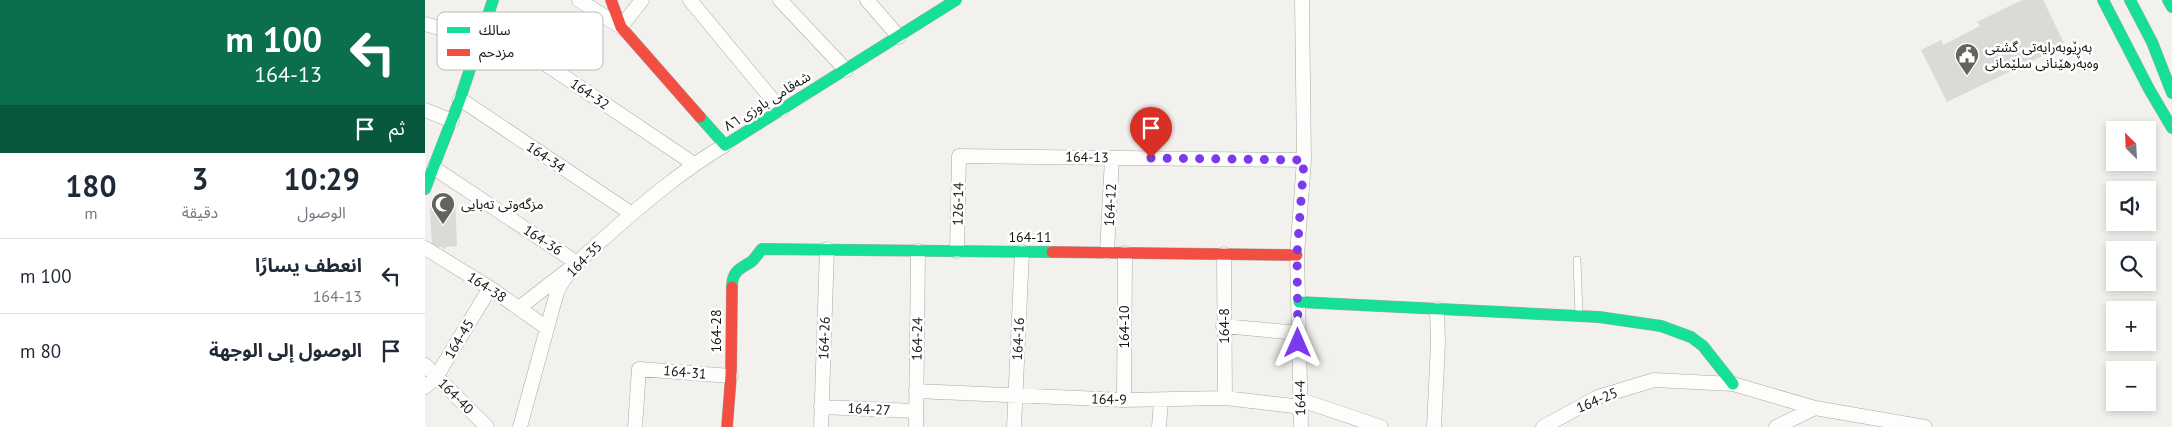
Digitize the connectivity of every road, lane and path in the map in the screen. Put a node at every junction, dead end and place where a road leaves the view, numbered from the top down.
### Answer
1 (579, 0) edge
2 (611, 0) edge
3 (641, 0) edge
4 (690, 0) edge
5 (780, 0) edge
6 (867, 0) edge
7 (956, 0) edge
8 (1302, 0) edge
9 (2103, 0) edge
10 (2130, 0) edge
11 (2168, 0) edge
12 (2172, 7) edge
13 (598, 12) edge
14 (603, 15) edge
15 (621, 27) junction
16 (899, 37) junction
17 (471, 70) edge
18 (555, 70) edge
19 (846, 70) junction
20 (2172, 93) edge
21 (461, 99) junction
22 (425, 110) edge
23 (781, 110) junction
24 (452, 121) junction
25 (2172, 128) edge
26 (725, 145) junction
27 (959, 156) joint
28 (1112, 158) junction
29 (1304, 160) junction
30 (694, 164) junction
31 (434, 168) junction
32 (425, 189) edge
33 (632, 214) junction
34 (425, 248) edge
35 (763, 249) joint
36 (827, 249) junction
37 (918, 251) junction
38 (957, 251) junction
39 (1022, 252) junction
40 (1107, 252) junction
41 (1125, 253) junction
42 (1224, 254) junction
43 (1297, 255) junction
44 (1577, 260) dead end
45 (577, 263) junction
46 (491, 288) junction
47 (1299, 302) junction
48 (519, 308) junction
49 (1437, 309) junction
50 (1579, 316) junction
51 (1223, 326) junction
52 (547, 328) junction
53 (1298, 333) junction
54 (425, 365) edge
55 (731, 376) junction
56 (437, 377) junction
57 (1733, 384) junction
58 (425, 387) edge
59 (916, 391) junction
60 (1016, 396) junction
61 (1225, 398) junction
62 (1125, 400) junction
63 (1161, 401) junction
64 (1301, 404) junction
65 (821, 407) junction
66 (1815, 408) junction
67 (916, 411) junction
68 (482, 425) edge
69 (520, 427) edge
70 (635, 427) edge
71 (727, 427) edge
72 (821, 427) edge
73 (916, 427) edge
74 (1014, 427) edge
75 (1159, 427) edge
76 (1301, 427) edge
77 (1381, 427) edge
78 (1434, 427) edge
79 (1543, 427) edge
80 (1776, 427) edge
81 (1925, 427) edge

1 - 13 street
2 - 15 street, شەقامی باوزی ٨٦
3 - 15 street
4 - 23 street
5 - 19 street
6 - 16 street
7 - 16 street, شەقامی باوزی ٨٦
8 - 29 street, 164-4
9 - 25 street
10 - 20 street
11 - 12 street
14 - 15 street
15 - 26 street, شەقامی باوزی ٨٦
16 - 19 street, شەقامی باوزی ٨٦
17 - 21 street
18 - 30 street, 164-32
19 - 23 street, شەقامی باوزی ٨٦
21 - 24 street
21 - 33 street, 164-34
22 - 24 street
23 - 26 street, شەقامی باوزی ٨٦
24 - 31 street
26 - 30 street, 164-35
27 - 28 street, 164-13
27 - 38 street, 126-14
28 - 29 street, 164-13
28 - 40 street, 164-12
29 - 43 street, 164-4
30 - 33 street, 164-35
31 - 32 street
31 - 45 street, 164-36
33 - 45 street, 164-35
34 - 46 street, 164-38
35 - 36 street, 164-11
35 - 55 street, 164-28
36 - 37 street, 164-11
36 - 65 street, 164-26
37 - 38 street, 164-11
37 - 59 street, 164-24
38 - 39 street, 164-11
39 - 40 street, 164-11
39 - 60 street, 164-16
40 - 41 street, 164-11
41 - 42 street, 164-11
41 - 62 street, 164-10
42 - 43 street, 164-11
42 - 51 street, 164-8
43 - 47 street, 164-4
44 - 50 lane
45 - 48 street
45 - 52 street, 164-35
46 - 48 street, 164-38
46 - 56 street, 164-45
47 - 49 street
47 - 53 street, 164-4
48 - 52 street, 164-38
49 - 50 street
49 - 78 street
50 - 57 street
51 - 53 street
51 - 61 street, 164-8
52 - 69 street, 164-35
53 - 64 street, 164-4
54 - 56 street, 164-40
55 - 70 street, 164-31
55 - 71 street, 164-28
56 - 58 street, 164-45
56 - 68 street, 164-40
57 - 66 street, 164-25
57 - 79 street, 164-25
59 - 60 street, 164-9
59 - 67 street, 164-24
60 - 62 street, 164-9
60 - 74 street, 164-16
61 - 63 street, 164-9
61 - 64 street, 164-9
62 - 63 street, 164-9
63 - 75 street
64 - 76 street, 164-4
64 - 77 street, 164-9
65 - 67 street, 164-27
65 - 72 street, 164-26
66 - 80 street
66 - 81 street, 164-25
67 - 73 street, 164-24

